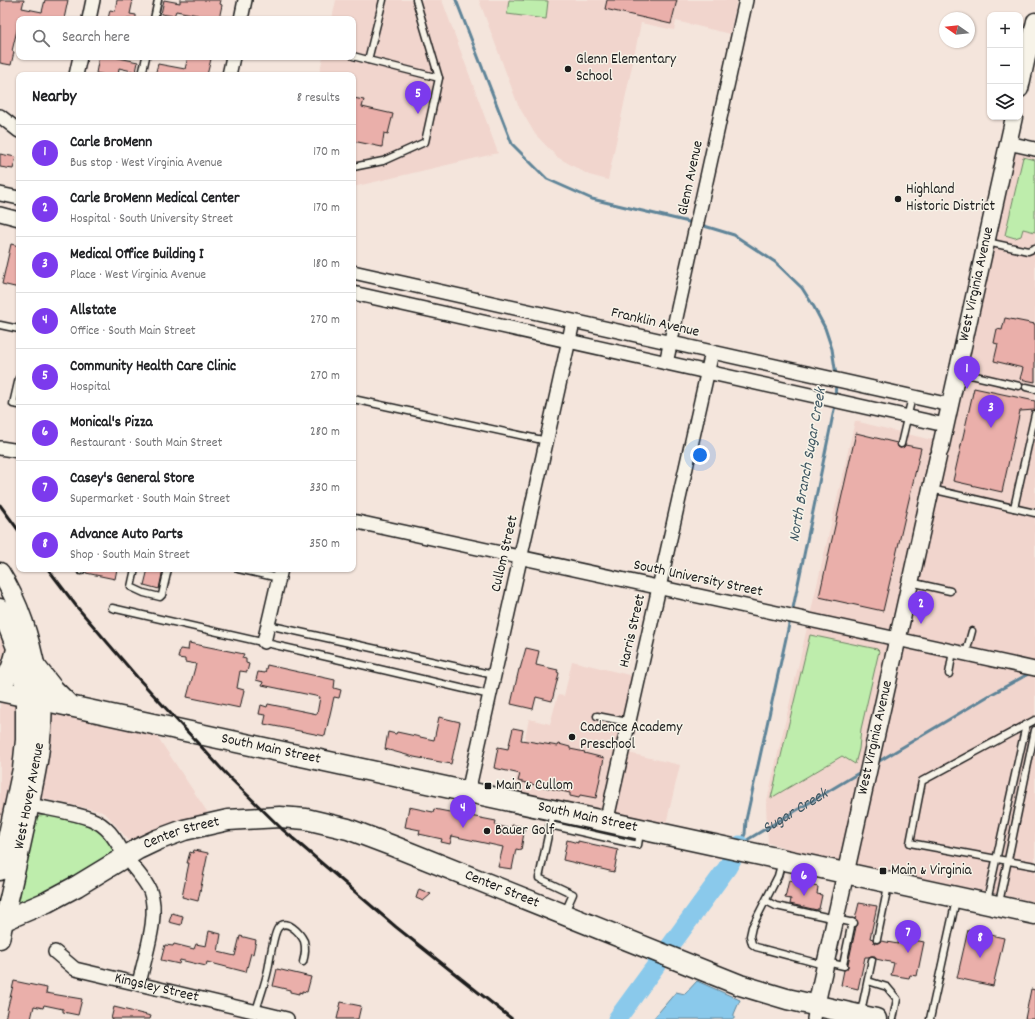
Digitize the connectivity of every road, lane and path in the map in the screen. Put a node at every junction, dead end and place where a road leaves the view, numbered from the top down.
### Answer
1 (90, 0) edge
2 (158, 0) edge
3 (245, 0) edge
4 (382, 0) edge
5 (416, 0) edge
6 (746, 0) edge
7 (89, 16) edge
8 (155, 16) edge
9 (242, 16) edge
10 (1035, 21) edge
11 (356, 57) edge
12 (79, 60) edge
13 (145, 60) edge
14 (232, 60) edge
15 (368, 60) junction
16 (77, 72) edge
17 (143, 72) edge
18 (230, 72) edge
19 (439, 78) junction
20 (1021, 84) edge
21 (0, 116) edge
22 (1013, 120) edge
23 (16, 129) edge
24 (1008, 143) junction
25 (1035, 149) edge
26 (356, 166) edge
27 (0, 194) edge
28 (16, 197) edge
29 (0, 214) edge
30 (16, 218) edge
31 (986, 242) junction
32 (1035, 248) edge
33 (356, 273) edge
34 (356, 294) edge
35 (573, 322) junction
36 (0, 324) edge
37 (16, 328) edge
38 (569, 342) junction
39 (671, 343) junction
40 (712, 352) junction
41 (666, 363) junction
42 (957, 371) junction
43 (707, 372) junction
44 (1019, 386) dead end
45 (1026, 387) dead end
46 (1035, 389) edge
47 (16, 391) edge
48 (912, 397) junction
49 (356, 400) edge
50 (16, 404) edge
51 (950, 405) junction
52 (1035, 414) edge
53 (908, 417) junction
54 (945, 425) junction
55 (547, 441) junction
56 (901, 444) dead end
57 (0, 448) edge
58 (16, 451) edge
59 (931, 489) junction
60 (1014, 508) junction
61 (1035, 512) edge
62 (356, 522) edge
63 (520, 557) junction
64 (0, 572) edge
65 (134, 572) edge
66 (167, 572) edge
67 (263, 572) edge
68 (280, 574) edge
69 (910, 582) junction
70 (659, 587) junction
71 (950, 591) dead end
72 (0, 608) edge
73 (112, 608) dead end
74 (268, 625) junction
75 (972, 631) dead end
76 (898, 638) junction
77 (264, 642) junction
78 (17, 650) junction
79 (953, 650) junction
80 (966, 653) junction
81 (35, 666) junction
82 (1035, 669) edge
83 (949, 674) dead end
84 (494, 675) junction
85 (0, 682) edge
86 (0, 691) edge
87 (490, 695) junction
88 (34, 698) junction
89 (70, 706) junction
90 (597, 716) dead end
91 (1035, 720) edge
92 (628, 722) junction
93 (1026, 725) junction
94 (1035, 730) edge
95 (468, 792) junction
96 (23, 803) junction
97 (552, 818) junction
98 (606, 823) junction
99 (640, 830) junction
100 (126, 857) junction
101 (996, 858) junction
102 (779, 860) junction
103 (1007, 860) junction
104 (1035, 866) edge
105 (0, 871) edge
106 (845, 874) junction
107 (889, 884) junction
108 (957, 898) junction
109 (766, 901) junction
110 (992, 905) junction
111 (1035, 914) edge
112 (564, 915) junction
113 (835, 918) junction
114 (1, 927) edge
115 (877, 939) dead end
116 (55, 952) dead end
117 (872, 960) dead end
118 (303, 962) dead end
119 (826, 963) junction
120 (868, 981) junction
121 (139, 984) junction
122 (256, 1011) junction
123 (815, 1013) edge
124 (868, 1017) edge
125 (287, 1019) edge
126 (893, 1019) edge
127 (930, 1019) edge

1 - 7 street
2 - 8 lane
3 - 9 street
4 - 15 lane
5 - 19 lane
6 - 39 street, Glenn Avenue
10 - 20 street
11 - 15 lane
12 - 16 street
13 - 17 lane
14 - 18 street
15 - 19 lane
19 - 26 lane
21 - 23 street
22 - 24 street, West Virginia Avenue
24 - 25 street
24 - 31 street, West Virginia Avenue
27 - 28 street
29 - 30 street
31 - 32 lane
31 - 42 street, West Virginia Avenue
33 - 35 street, Franklin Avenue
34 - 38 street
35 - 38 street, Cullom Street
35 - 39 street, Franklin Avenue
36 - 37 lane
38 - 41 street
38 - 55 street, Cullom Street
39 - 40 street, Franklin Avenue
39 - 41 street, Glenn Avenue
40 - 43 street, Harris Street
40 - 48 street, Franklin Avenue
41 - 43 street
42 - 44 lane
42 - 51 street, West Virginia Avenue
43 - 53 street
43 - 70 street, Harris Street
45 - 46 lane
47 - 50 lane
48 - 51 street, Franklin Avenue
48 - 53 lane
49 - 55 lane
51 - 54 street, West Virginia Avenue
52 - 60 lane
53 - 54 street
53 - 56 lane
54 - 59 street, West Virginia Avenue
55 - 63 street, Cullom Street
57 - 58 street
59 - 60 lane
59 - 69 street, West Virginia Avenue
60 - 61 lane
62 - 63 street, South University Street
63 - 70 street, South University Street
63 - 84 street, Cullom Street
64 - 81 main road
65 - 66 lane
67 - 68 lane
68 - 74 street
69 - 71 lane
69 - 76 street, West Virginia Avenue
70 - 76 street, South University Street
70 - 92 street, Harris Street
72 - 78 main road
73 - 77 lane
74 - 77 street
74 - 84 lane
75 - 80 lane
76 - 79 street, South University Street
76 - 106 street, West Virginia Avenue
77 - 87 lane
78 - 85 main road
78 - 88 main road
79 - 80 street, South University Street
79 - 83 lane
80 - 82 street, South University Street
81 - 88 main road
81 - 89 main road
84 - 87 street, Cullom Street
86 - 88 main road, South Main Street
87 - 95 street, Cullom Street
88 - 89 main road, South Main Street
88 - 96 main road, West Hovey Avenue
89 - 95 main road, South Main Street
90 - 92 lane
91 - 93 lane
92 - 98 street, Harris Street
93 - 101 lane
93 - 101 lane
94 - 103 lane
95 - 97 main road, South Main Street
96 - 100 street
96 - 105 main road, West Hovey Avenue
96 - 114 main road, West Hovey Avenue
97 - 98 main road, South Main Street
97 - 99 lane
97 - 112 lane
98 - 99 main road, South Main Street
99 - 102 main road, South Main Street
100 - 112 main road, Center Street
100 - 114 main road
100 - 121 street
101 - 103 lane
101 - 110 lane
102 - 106 main road, South Main Street
102 - 109 lane
103 - 104 lane
103 - 110 lane
106 - 107 main road, South Main Street
106 - 113 street, West Virginia Avenue
107 - 108 main road, South Main Street
107 - 115 lane
108 - 110 main road, South Main Street
108 - 127 lane
109 - 113 lane
109 - 119 lane
110 - 111 main road, South Main Street
112 - 123 main road, Center Street
113 - 119 street, West Virginia Avenue
113 - 119 lane
116 - 121 street, Kingsley Street
117 - 120 lane
118 - 122 lane
119 - 123 street, West Virginia Avenue
120 - 124 lane
120 - 126 lane
121 - 122 street, Kingsley Street
122 - 125 street, Kingsley Street
123 - 124 main road, Center Street

